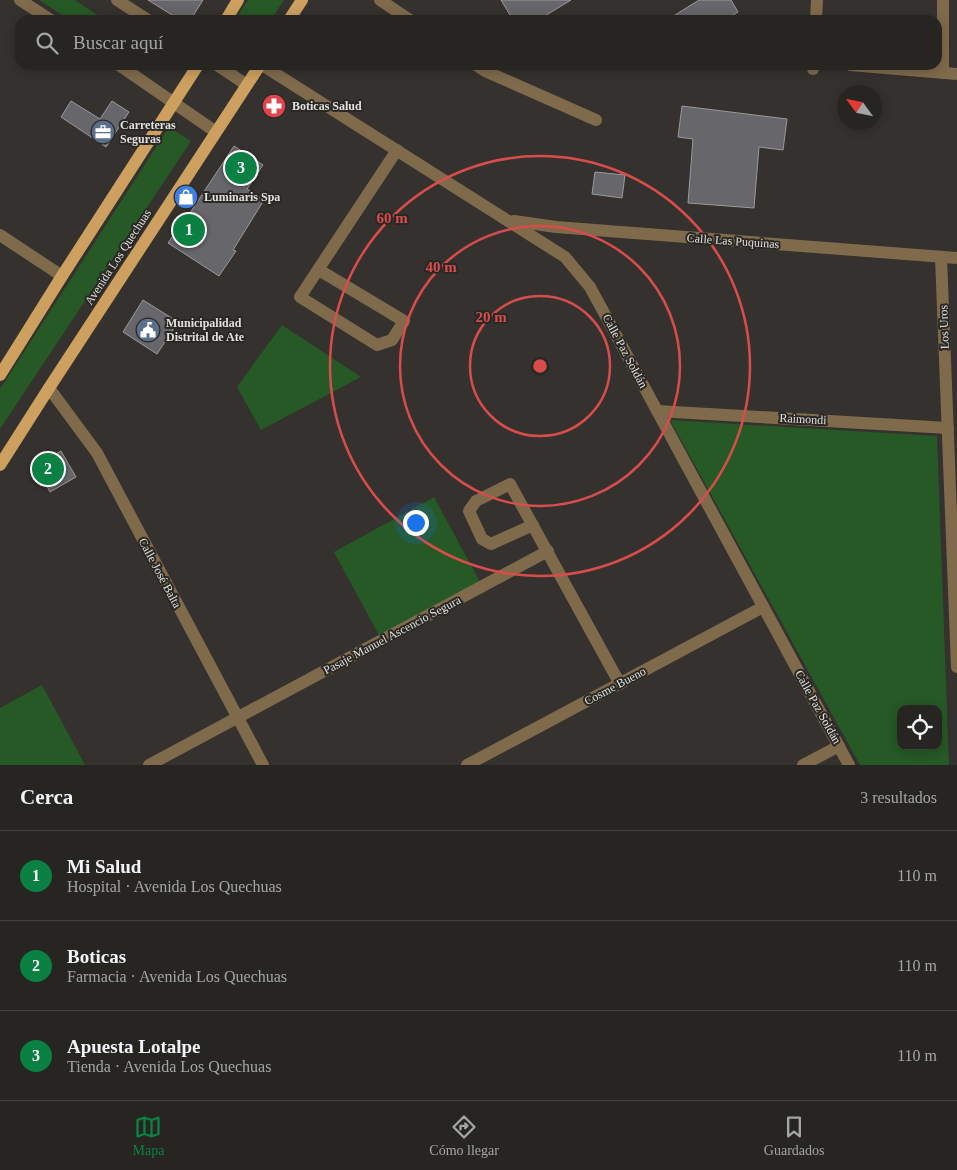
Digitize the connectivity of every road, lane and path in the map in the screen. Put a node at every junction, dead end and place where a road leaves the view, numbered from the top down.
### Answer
1 (20, 0) edge
2 (118, 0) edge
3 (238, 0) edge
4 (302, 0) edge
5 (380, 0) edge
6 (817, 0) edge
7 (943, 0) edge
8 (43, 15) edge
9 (140, 15) edge
10 (229, 15) edge
11 (292, 15) edge
12 (402, 15) edge
13 (816, 15) edge
14 (126, 70) edge
15 (195, 70) edge
16 (224, 70) edge
17 (258, 70) edge
18 (269, 70) edge
19 (484, 70) edge
20 (908, 70) edge
21 (943, 73) junction
22 (957, 74) edge
23 (247, 85) junction
24 (174, 102) junction
25 (596, 120) dead end
26 (216, 132) junction
27 (397, 150) junction
28 (509, 221) junction
29 (0, 235) edge
30 (941, 257) junction
31 (957, 258) edge
32 (318, 270) junction
33 (62, 276) junction
34 (0, 375) edge
35 (49, 388) junction
36 (657, 411) junction
37 (948, 428) junction
38 (0, 465) edge
39 (533, 525) junction
40 (548, 551) junction
41 (763, 607) junction
42 (957, 667) edge
43 (620, 684) junction
44 (237, 718) junction
45 (838, 746) junction
46 (149, 765) edge
47 (263, 765) edge
48 (468, 765) edge
49 (803, 765) edge
50 (849, 765) edge

1 - 8 street
2 - 9 street
3 - 10 main road
4 - 11 main road
5 - 12 street
6 - 13 street
7 - 21 street
14 - 24 street
15 - 24 main road
16 - 23 street
17 - 23 main road, Avenida Los Quechuas
18 - 27 street, Calle Paz Soldán
19 - 25 street
20 - 21 street
21 - 22 street
23 - 26 main road, Avenida Los Quechuas
24 - 26 street
24 - 33 main road
26 - 35 main road, Avenida Los Quechuas
27 - 28 street, Calle Paz Soldán
27 - 32 street
28 - 30 street, Calle Las Puquinas
28 - 36 street, Calle Paz Soldán
29 - 33 street
30 - 31 street, Calle Las Puquinas
30 - 37 street, Los Uros
32 - 32 street
33 - 34 main road
35 - 38 main road, Avenida Los Quechuas
35 - 44 street, Calle José Balta
36 - 37 street, Raimondi
36 - 41 street, Calle Paz Soldán
37 - 42 street, Los Uros
39 - 39 street
39 - 40 street
40 - 43 street
40 - 44 street, Pasaje Manuel Ascencio Segura
41 - 43 street, Cosme Bueno
41 - 45 street, Calle Paz Soldán
43 - 48 street, Cosme Bueno
44 - 46 street, Pasaje Manuel Ascencio Segura
44 - 47 street, Calle José Balta
45 - 49 street
45 - 50 street, Calle Paz Soldán

